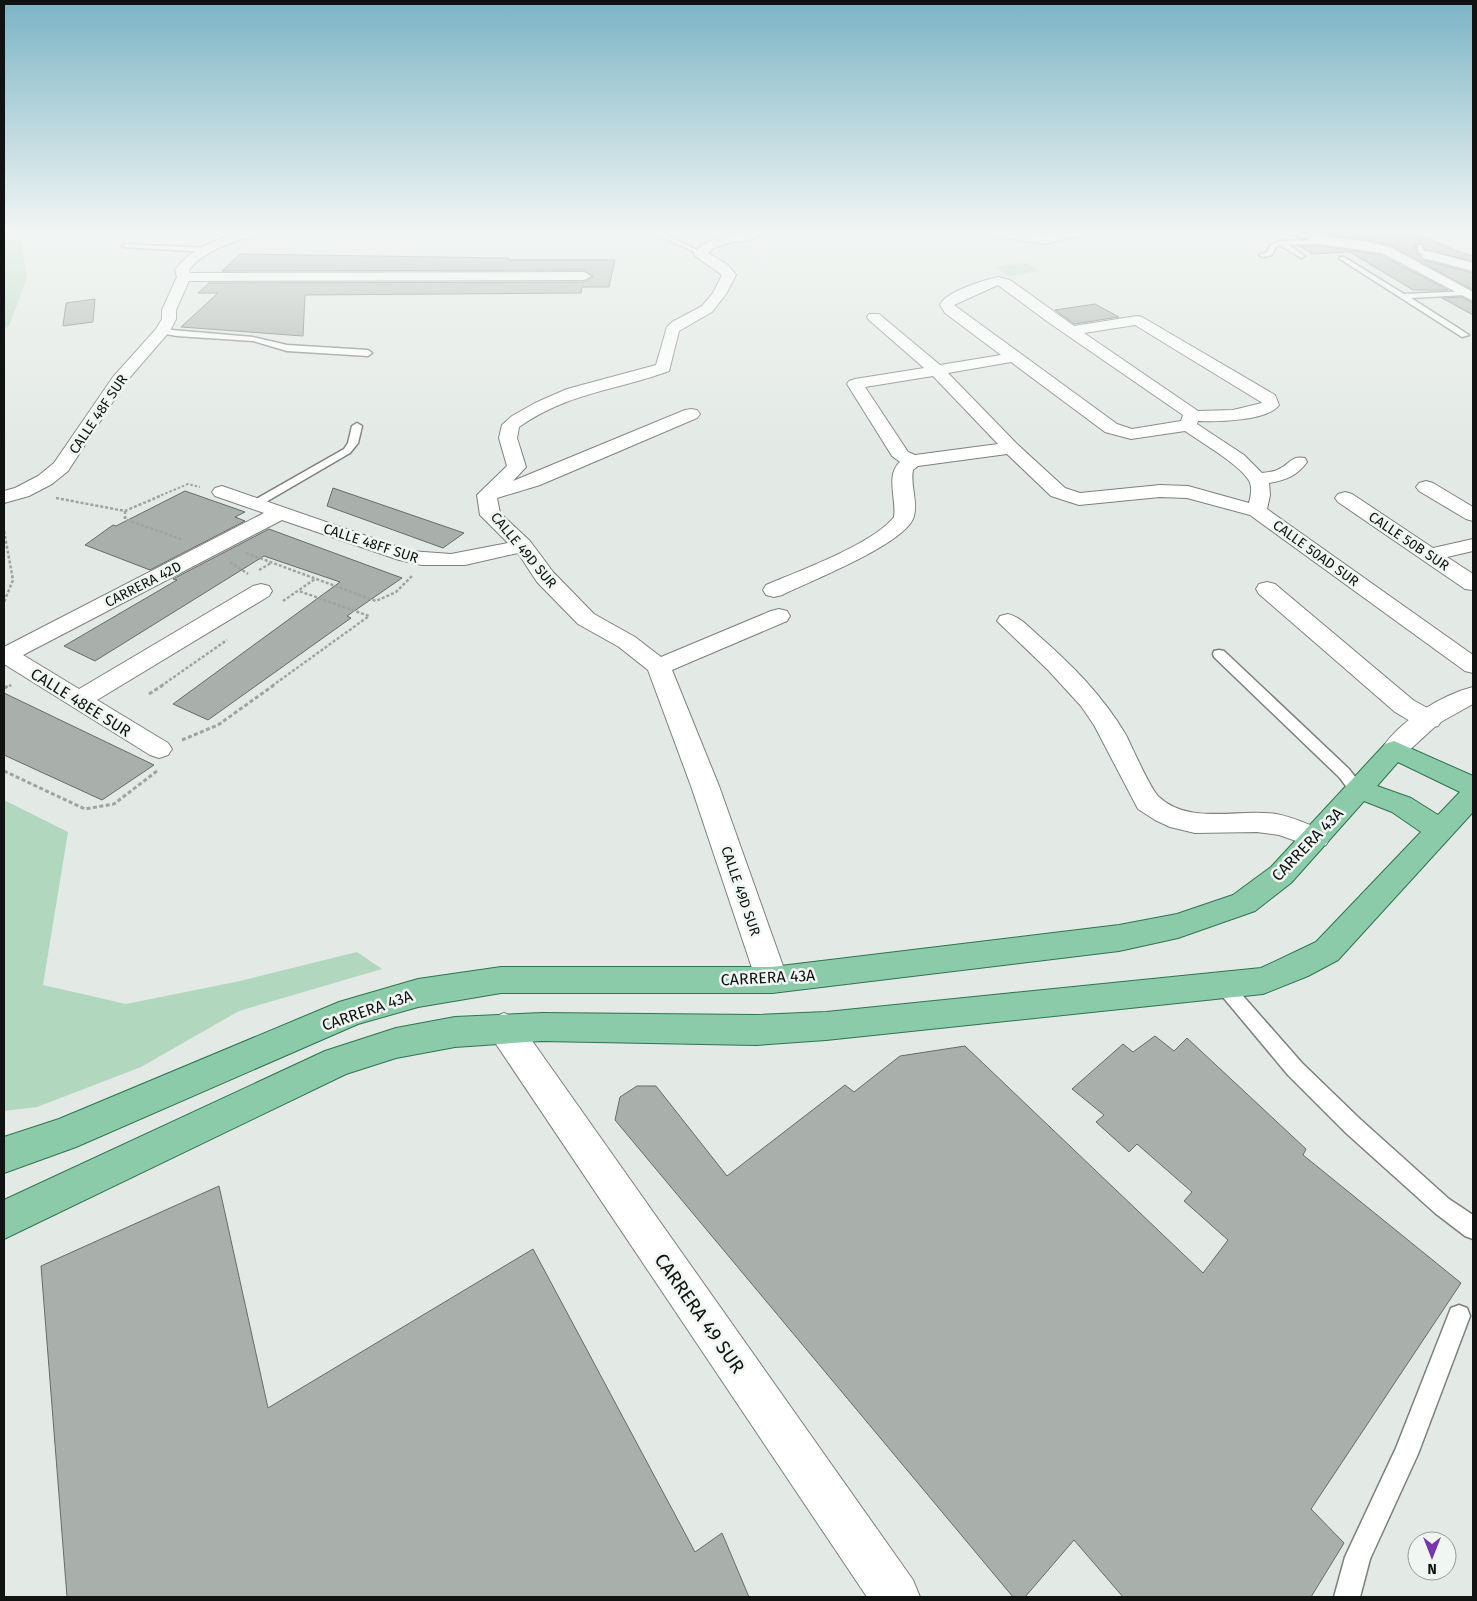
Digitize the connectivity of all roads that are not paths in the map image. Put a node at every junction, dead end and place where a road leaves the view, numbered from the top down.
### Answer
1 (171, 304) edge
2 (711, 304) edge
3 (948, 304) edge
4 (1034, 304) edge
5 (1416, 304) edge
6 (874, 317) dead end
7 (163, 331) junction
8 (1072, 331) junction
9 (1464, 335) dead end
10 (368, 352) dead end
11 (1015, 357) junction
12 (937, 371) junction
13 (691, 414) dead end
14 (1190, 421) junction
15 (357, 426) dead end
16 (1011, 448) junction
17 (913, 461) junction
18 (1298, 462) dead end
19 (1258, 479) junction
20 (1426, 487) dead end
21 (222, 492) road end
22 (13, 495) edge
23 (486, 495) junction
24 (1344, 498) dead end
25 (255, 504) junction
26 (1258, 511) junction
27 (280, 513) junction
28 (1473, 515) edge
29 (1473, 545) edge
30 (523, 546) junction
31 (1429, 555) junction
32 (1473, 584) edge
33 (1267, 589) dead end
34 (774, 590) dead end
35 (261, 591) dead end
36 (779, 616) dead end
37 (1008, 621) dead end
38 (5, 654) edge
39 (1219, 654) dead end
40 (1473, 666) edge
41 (659, 667) junction
42 (1473, 694) edge
43 (79, 700) junction
44 (1429, 720) junction
45 (159, 750) road end
46 (1394, 750) junction
47 (1473, 787) edge
48 (1358, 790) junction
49 (1473, 795) edge
50 (1438, 832) junction
51 (1316, 838) junction
52 (772, 980) junction
53 (1223, 985) junction
54 (504, 1028) junction
55 (4, 1155) edge
56 (4, 1220) edge
57 (1473, 1228) edge
58 (1460, 1316) dead end
59 (896, 1597) edge
60 (1347, 1597) edge

1 - 7 street, CALLE 48F SUR
2 - 23 street, CALLE 49D SUR
3 - 11 street
4 - 8 street
5 - 9 lane
6 - 12 street
7 - 10 lane
7 - 22 street, CALLE 48F SUR
8 - 14 street
8 - 14 street
11 - 12 street
11 - 14 street
12 - 16 street
12 - 17 street
13 - 23 street
14 - 19 street
15 - 25 lane
16 - 17 street
16 - 26 street
17 - 34 street
18 - 19 street
19 - 26 street, CALLE 50AD SUR
20 - 28 street
21 - 25 street, CALLE 48FF SUR
23 - 30 street, CALLE 49D SUR
24 - 31 street, CALLE 50B SUR
25 - 27 street, CALLE 48FF SUR
26 - 40 street, CALLE 50AD SUR
27 - 30 street, CALLE 48FF SUR
27 - 38 street, CARRERA 42D
29 - 31 street
30 - 41 street, CALLE 49D SUR
31 - 32 street, CALLE 50B SUR
33 - 44 street
35 - 43 street
36 - 41 street
37 - 51 street
38 - 43 street, CALLE 48EE SUR
39 - 48 lane
41 - 52 street, CALLE 49D SUR
42 - 44 street, CARRERA 43A
43 - 45 street, CALLE 48EE SUR
44 - 46 street, CARRERA 43A
46 - 47 main road
46 - 48 main road, CARRERA 43A
48 - 50 main road
48 - 51 main road, CARRERA 43A
49 - 50 main road
50 - 53 main road
51 - 52 main road, CARRERA 43A
52 - 55 main road, CARRERA 43A
53 - 54 main road
53 - 57 lane
54 - 56 main road
54 - 59 street, CARRERA 49 SUR
58 - 60 lane

